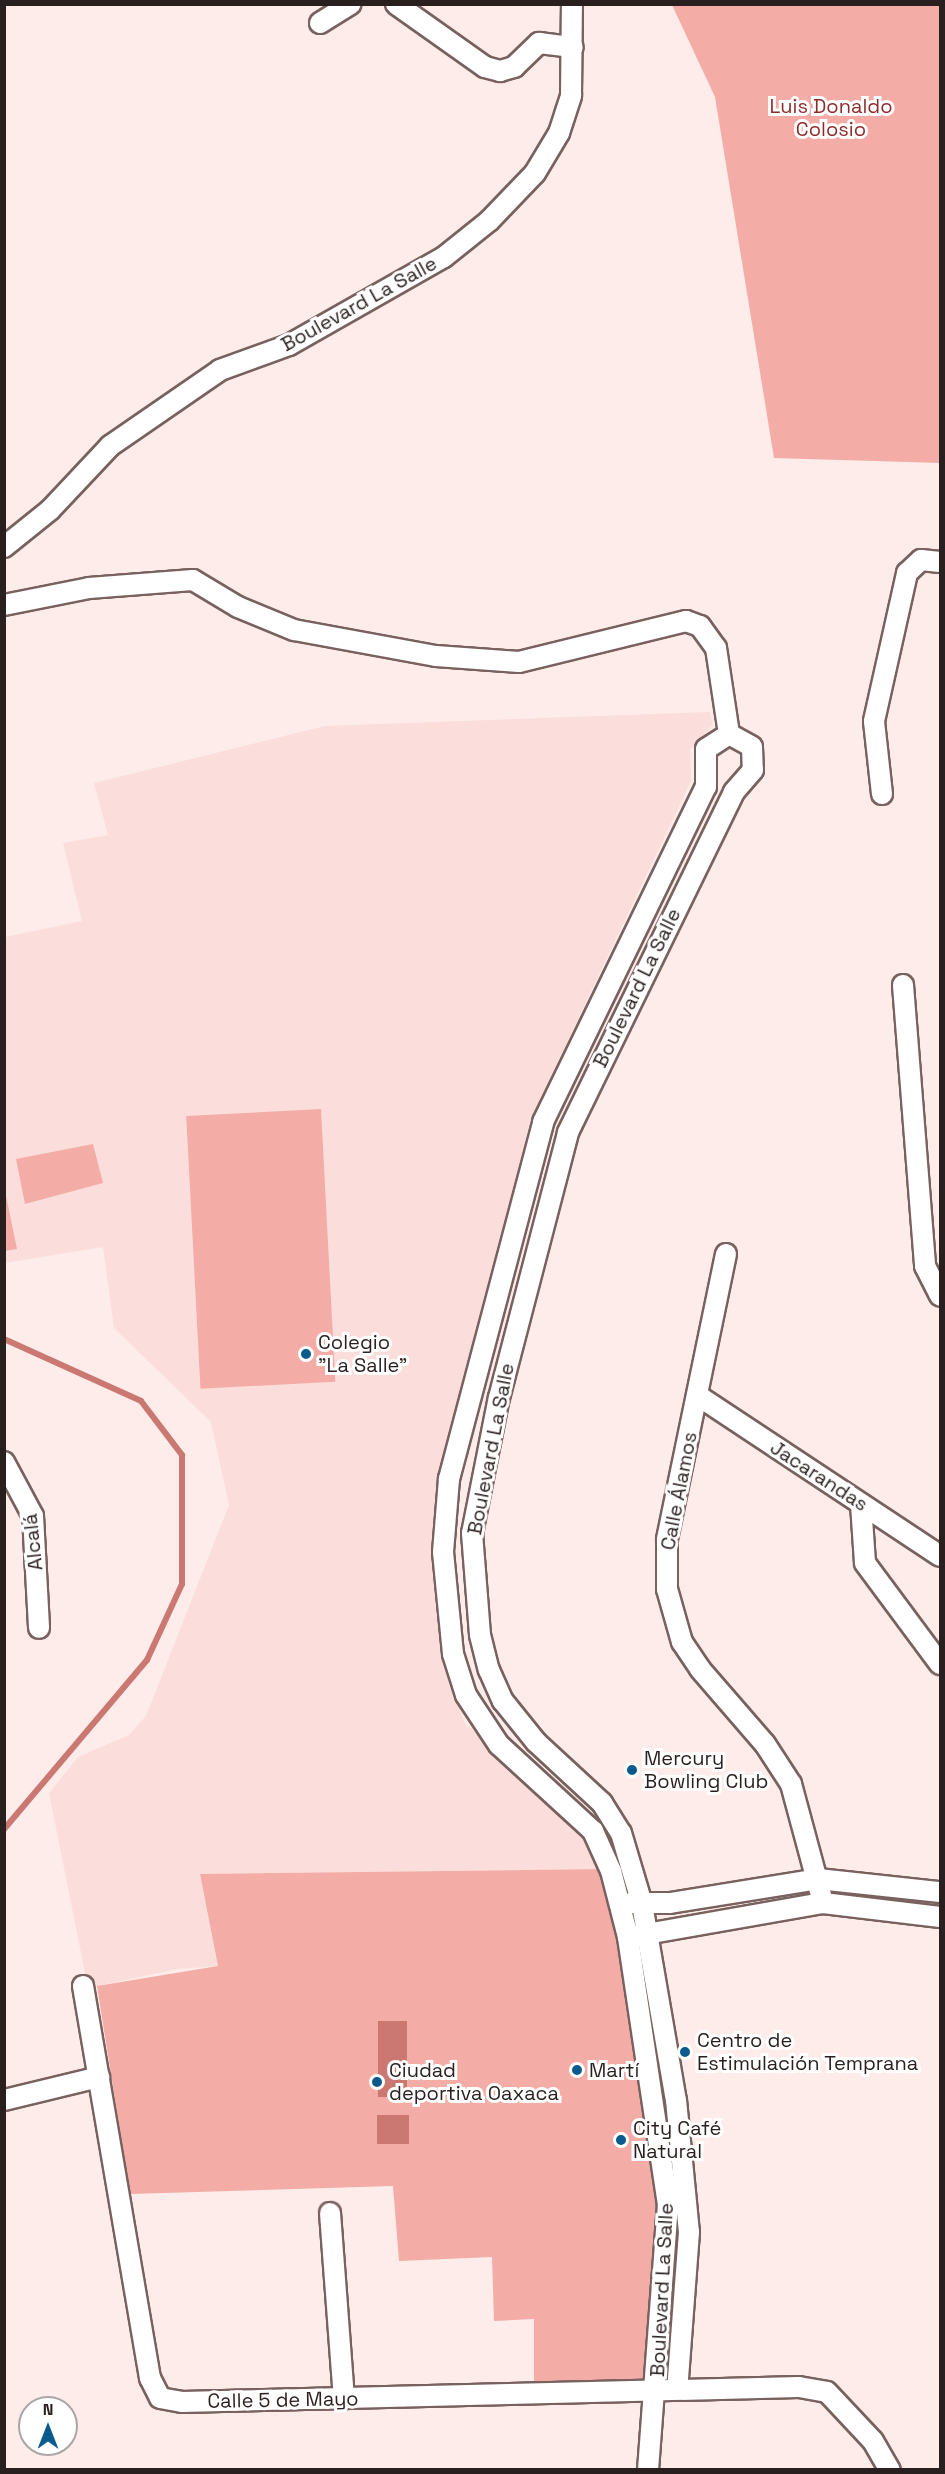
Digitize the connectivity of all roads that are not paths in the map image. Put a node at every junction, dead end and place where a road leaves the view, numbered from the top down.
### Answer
1 (351, 4) edge
2 (396, 4) edge
3 (572, 4) edge
4 (320, 23) dead end
5 (573, 47) junction
6 (4, 547) edge
7 (940, 562) edge
8 (4, 605) edge
9 (729, 734) junction
10 (882, 794) dead end
11 (903, 985) dead end
12 (726, 1254) dead end
13 (940, 1295) edge
14 (697, 1395) junction
15 (4, 1462) edge
16 (861, 1504) junction
17 (940, 1556) edge
18 (39, 1628) dead end
19 (940, 1664) edge
20 (818, 1879) junction
21 (940, 1892) edge
22 (621, 1902) junction
23 (823, 1903) junction
24 (642, 1904) junction
25 (940, 1917) edge
26 (648, 1934) junction
27 (628, 1937) junction
28 (83, 1986) dead end
29 (99, 2077) junction
30 (4, 2100) edge
31 (330, 2213) dead end
32 (667, 2390) junction
33 (344, 2398) junction
34 (648, 2469) edge
35 (890, 2469) edge

1 - 4 street
2 - 5 street
3 - 5 street, Boulevard La Salle
5 - 6 street, Boulevard La Salle
7 - 10 street
8 - 9 street
9 - 22 street, Boulevard La Salle
9 - 24 street, Boulevard La Salle
11 - 13 street
12 - 14 street, Calle Álamos
14 - 16 street, Jacarandas
14 - 20 street, Calle Álamos
15 - 18 street, Alcalá
16 - 17 street, Jacarandas
16 - 19 street
20 - 21 street
20 - 23 street, Calle Álamos
20 - 24 street
22 - 24 street
22 - 27 street, Boulevard La Salle
23 - 25 street
23 - 26 street
24 - 26 street, Boulevard La Salle
26 - 27 street
26 - 32 street, Boulevard La Salle
27 - 32 street, Boulevard La Salle
28 - 29 street, Calle 5 de Mayo
29 - 30 street
29 - 33 street, Calle 5 de Mayo
31 - 33 street
32 - 33 street, Calle 5 de Mayo
32 - 34 street
32 - 35 street, Calle 5 de Mayo

